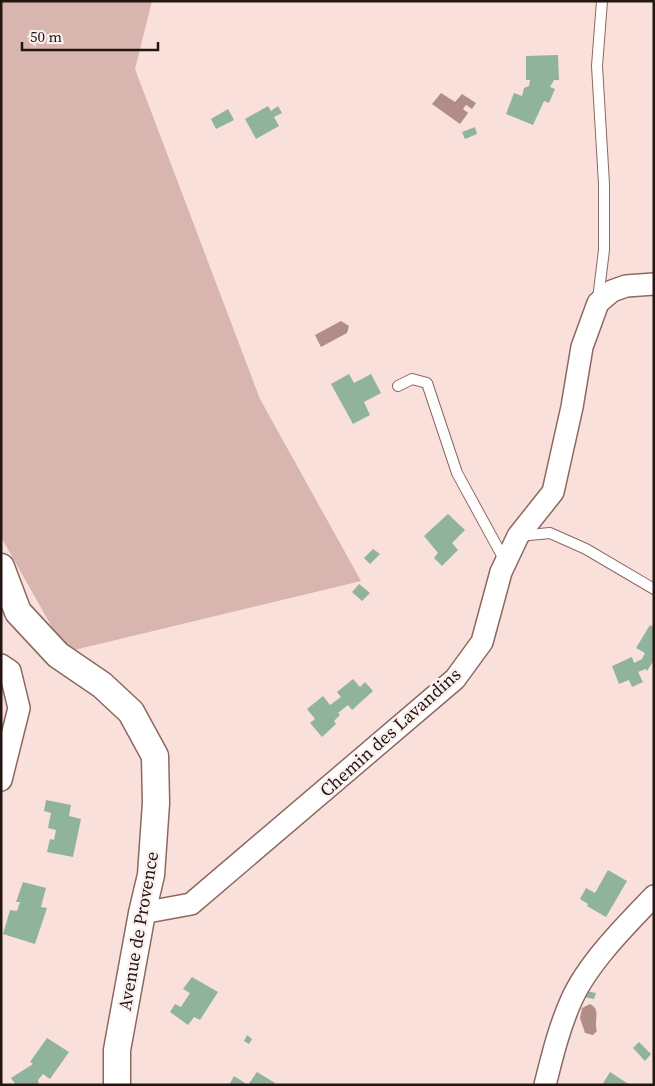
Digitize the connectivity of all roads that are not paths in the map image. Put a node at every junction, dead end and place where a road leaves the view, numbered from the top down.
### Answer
1 (602, 1) edge
2 (654, 284) edge
3 (598, 303) junction
4 (398, 386) dead end
5 (518, 536) junction
6 (506, 562) junction
7 (1, 567) edge
8 (654, 589) edge
9 (1, 665) edge
10 (1, 780) edge
11 (654, 896) edge
12 (142, 912) junction
13 (117, 1085) edge
14 (545, 1085) edge

1 - 3 lane
2 - 3 street
3 - 5 street, Chemin des Lavandins
4 - 6 lane
5 - 6 street, Chemin des Lavandins
5 - 8 lane
6 - 12 street, Chemin des Lavandins
7 - 12 street, Avenue de Provence
9 - 10 street
11 - 14 street
12 - 13 street, Avenue de Provence

